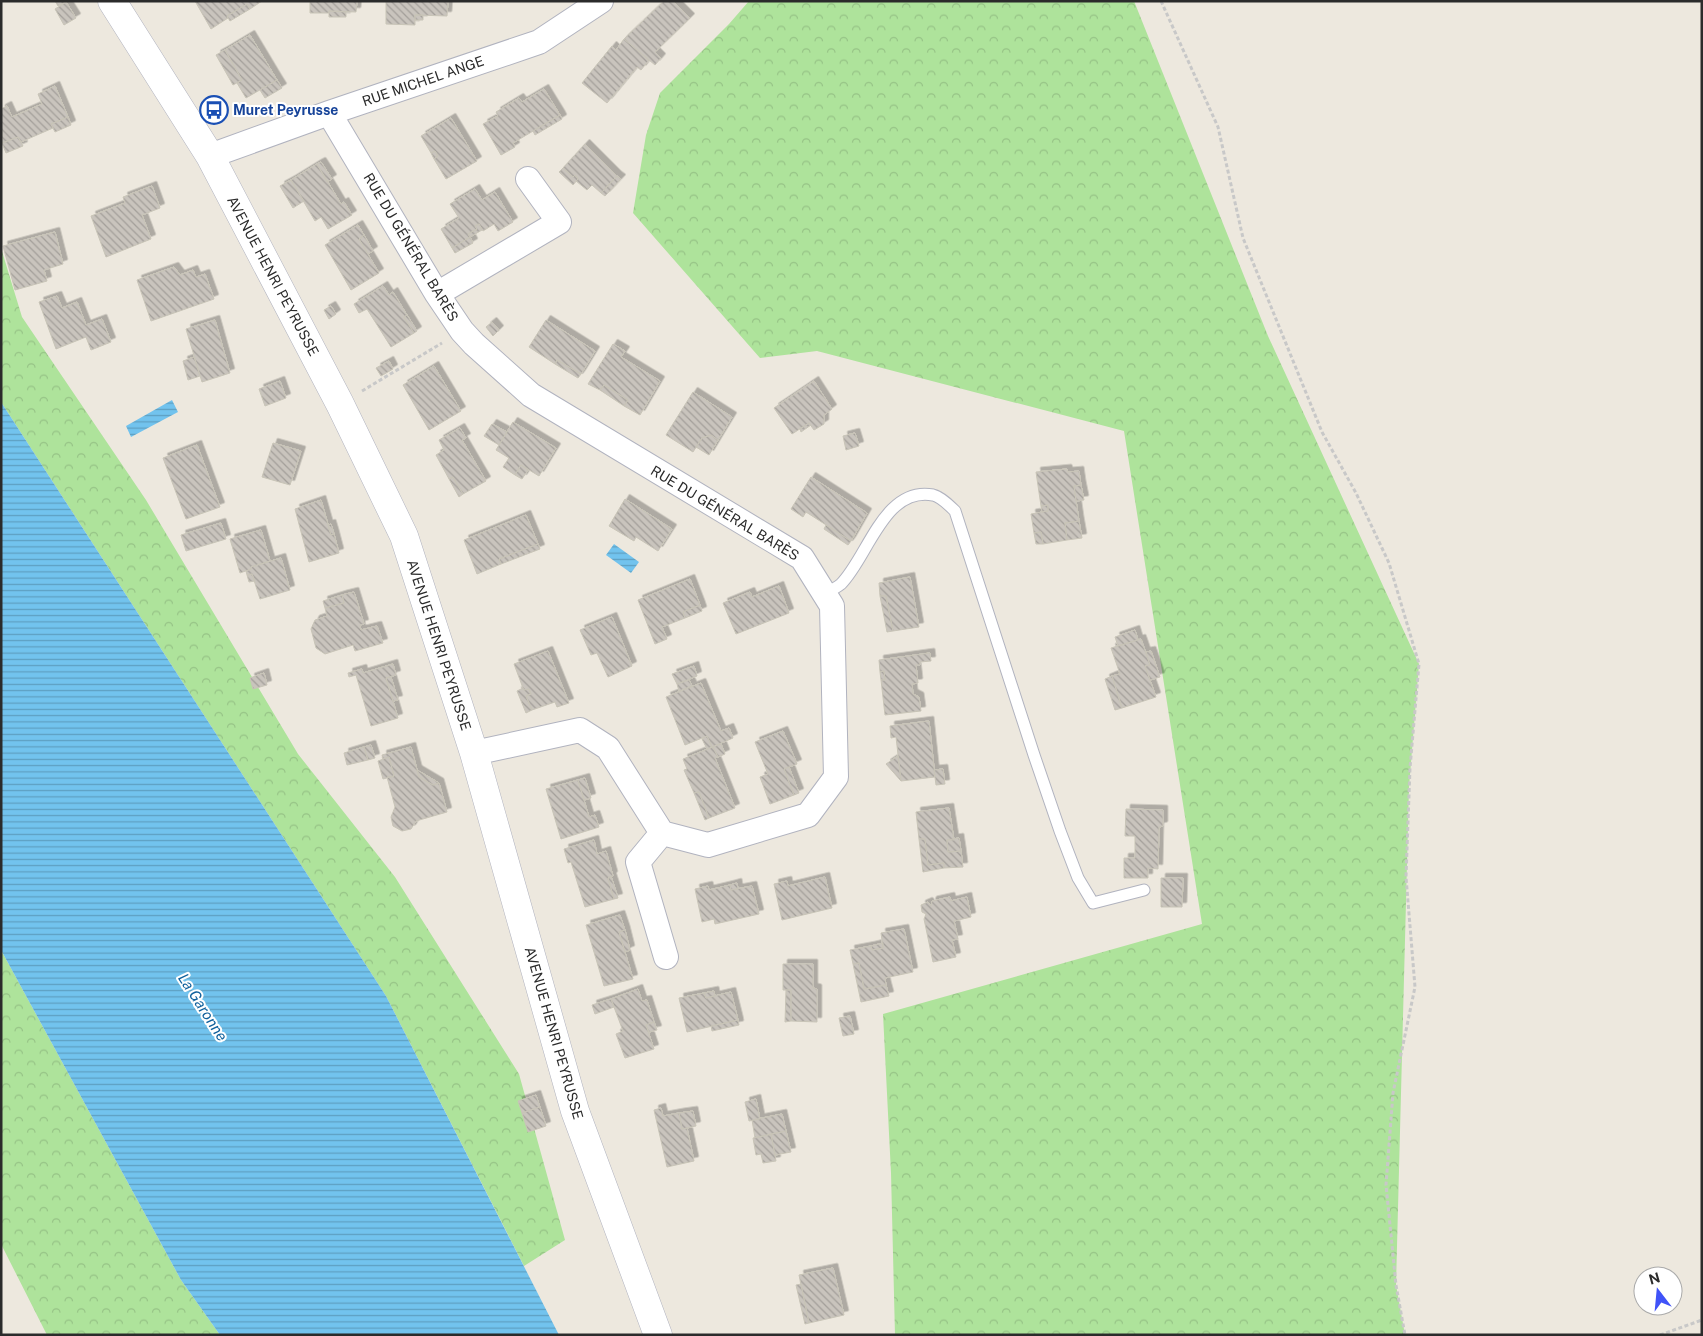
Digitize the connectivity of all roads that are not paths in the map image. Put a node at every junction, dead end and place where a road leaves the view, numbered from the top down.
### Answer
1 (112, 1) edge
2 (601, 1) edge
3 (329, 112) junction
4 (210, 156) junction
5 (528, 180) dead end
6 (437, 294) junction
7 (824, 594) junction
8 (474, 754) junction
9 (662, 833) junction
10 (1144, 890) dead end
11 (666, 957) dead end
12 (658, 1335) edge

1 - 4 street, AVENUE HENRI PEYRUSSE
2 - 3 street, RUE MICHEL ANGE
3 - 4 street, RUE MICHEL ANGE
3 - 6 street, RUE DU GÉNÉRAL BARÈS
4 - 8 street, AVENUE HENRI PEYRUSSE
5 - 6 street
6 - 7 street, RUE DU GÉNÉRAL BARÈS
7 - 9 street, RUE DU GÉNÉRAL BARÈS
7 - 10 lane
8 - 9 street
8 - 12 street, AVENUE HENRI PEYRUSSE
9 - 11 street

